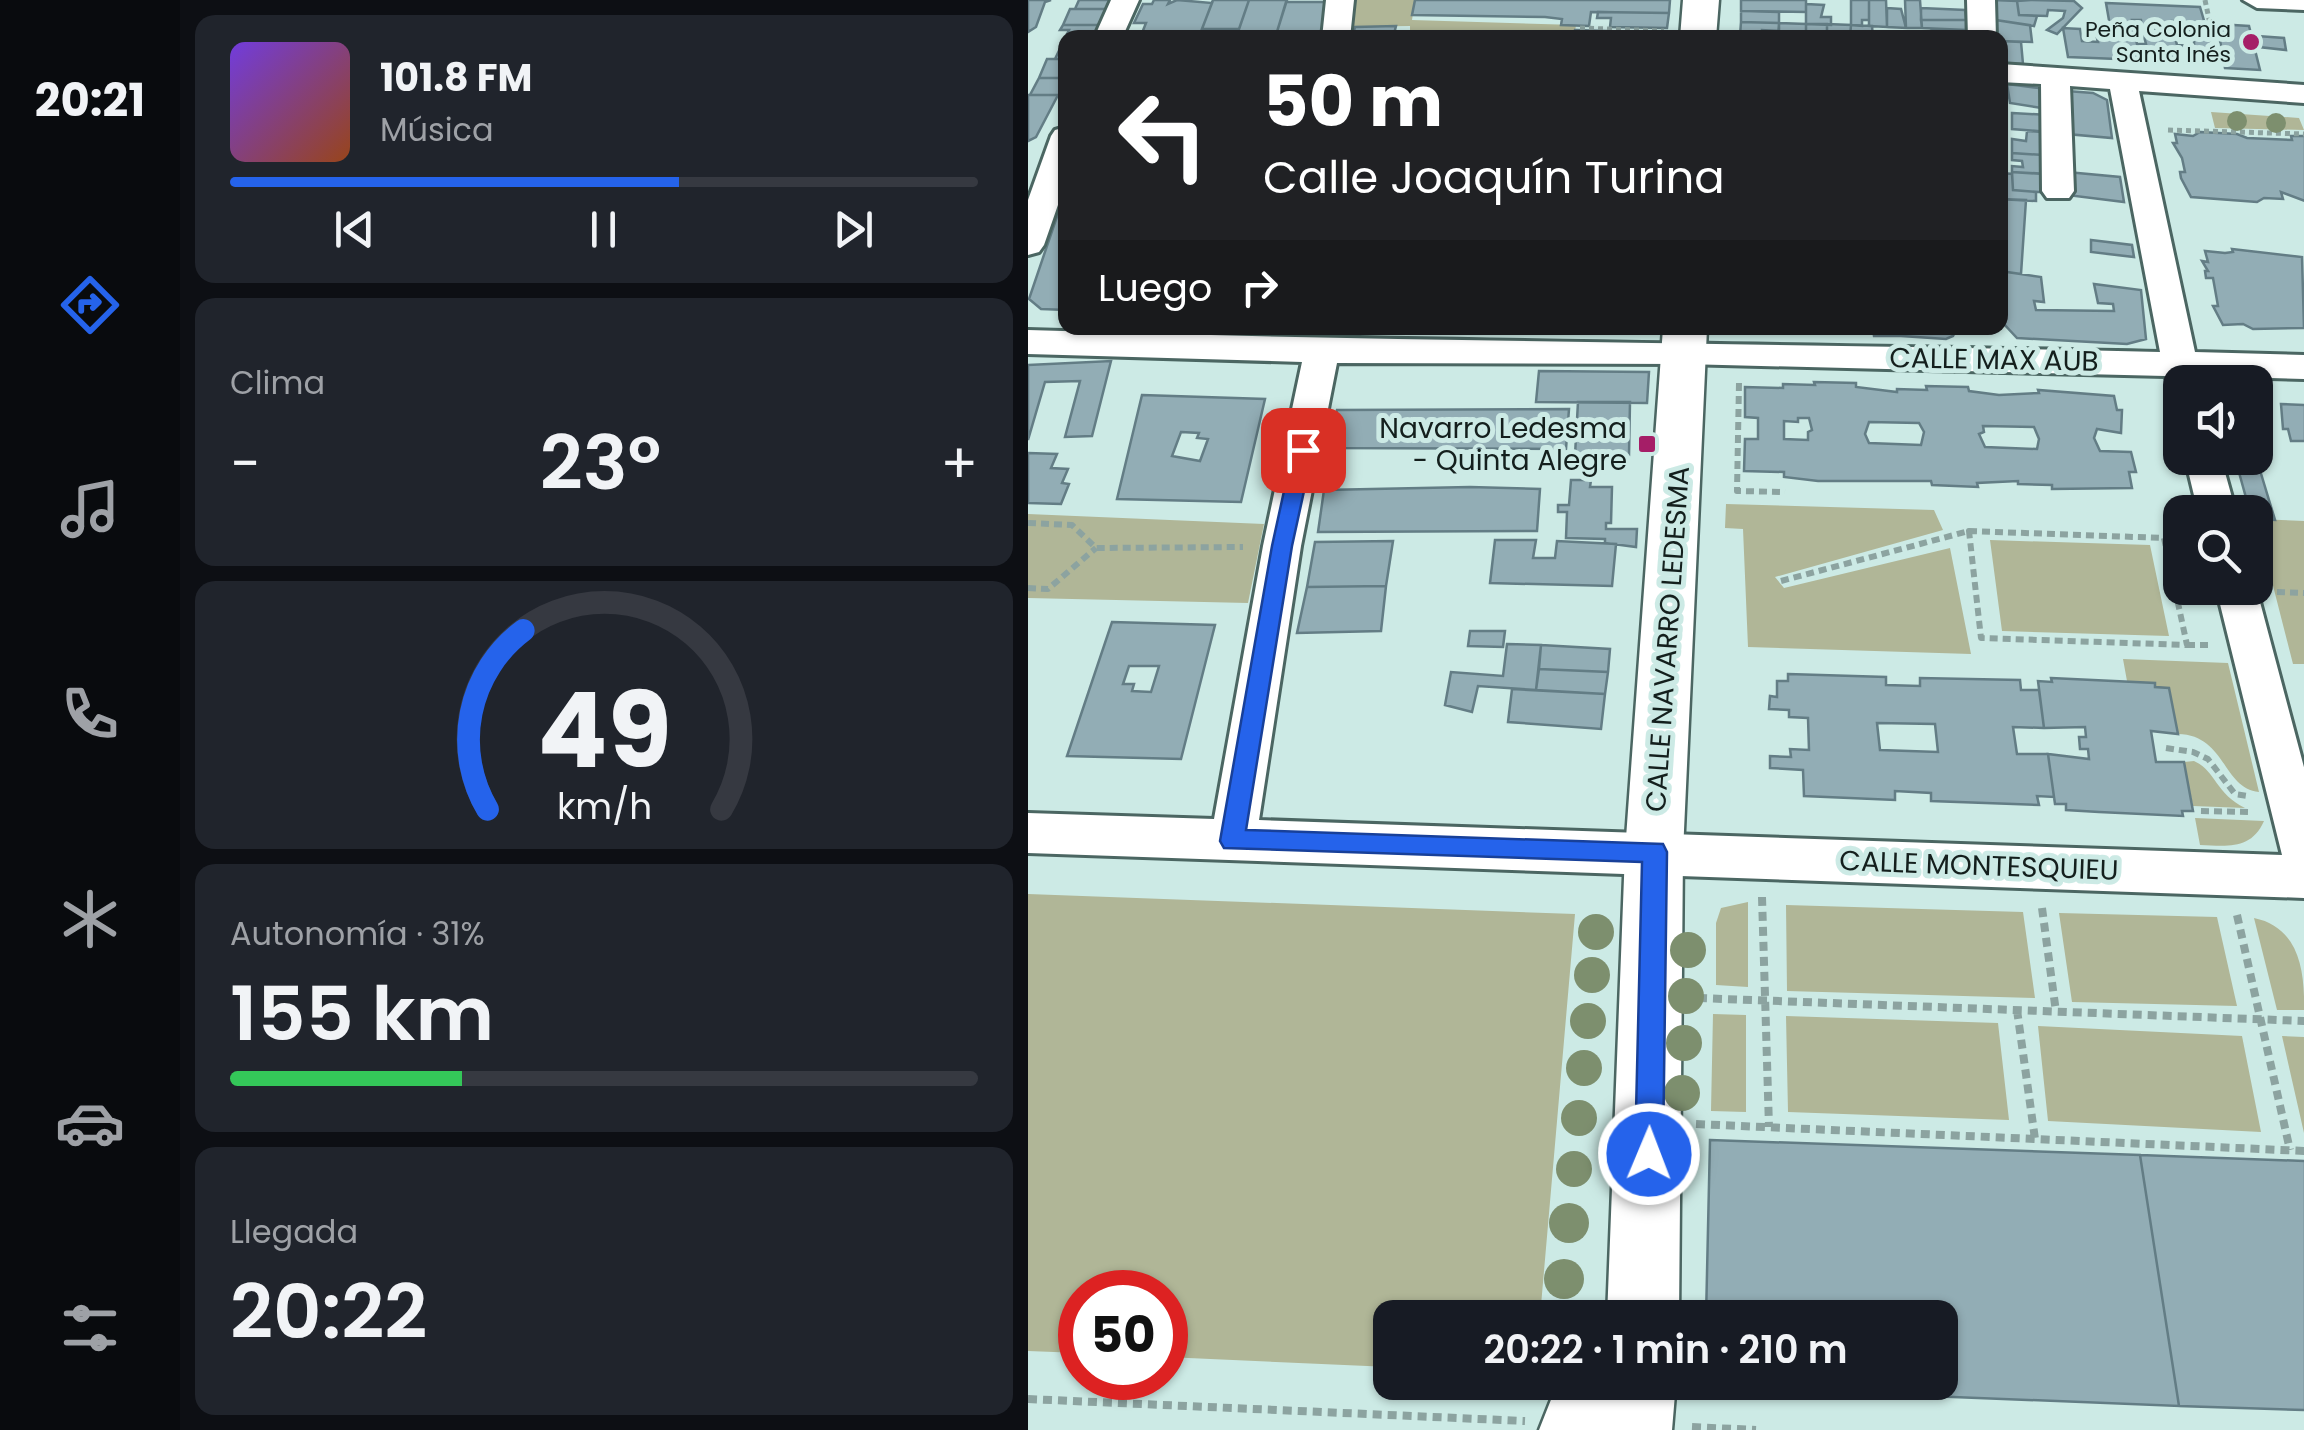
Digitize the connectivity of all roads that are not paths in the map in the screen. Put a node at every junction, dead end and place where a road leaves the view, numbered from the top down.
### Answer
1 (1125, 0) edge
2 (1340, 0) edge
3 (1981, 0) edge
4 (2257, 0) edge
5 (2304, 2) edge
6 (1112, 30) edge
7 (1337, 30) edge
8 (1982, 30) edge
9 (2008, 74) edge
10 (2055, 78) junction
11 (2123, 84) junction
12 (2304, 94) edge
13 (1053, 157) edge
14 (2058, 190) dead end
15 (1028, 245) edge
16 (1685, 340) edge
17 (1028, 342) edge
18 (1986, 344) edge
19 (1322, 351) junction
20 (2180, 365) edge
21 (2304, 367) edge
22 (2273, 369) edge
23 (2163, 370) edge
24 (2254, 605) edge
25 (1028, 834) edge
26 (1232, 841) junction
27 (1654, 852) junction
28 (2304, 858) edge
29 (2304, 878) edge
30 (1646, 1284) edge

1 - 6 street
2 - 7 street
3 - 8 street
4 - 5 street
9 - 10 street
10 - 11 street
10 - 14 street
11 - 12 street
11 - 20 street
13 - 15 street
16 - 18 street, CALLE MAX AUB
16 - 19 street, CALLE MAX AUB
16 - 27 main road, CALLE NAVARRO LEDESMA
17 - 19 street, CALLE MAX AUB
18 - 23 street, CALLE MAX AUB
19 - 26 street
21 - 22 street, CALLE MAX AUB
24 - 28 street
25 - 26 street, CALLE MONTESQUIEU
26 - 27 street, CALLE MONTESQUIEU
27 - 29 street, CALLE MONTESQUIEU
27 - 30 main road, CALLE NAVARRO LEDESMA

